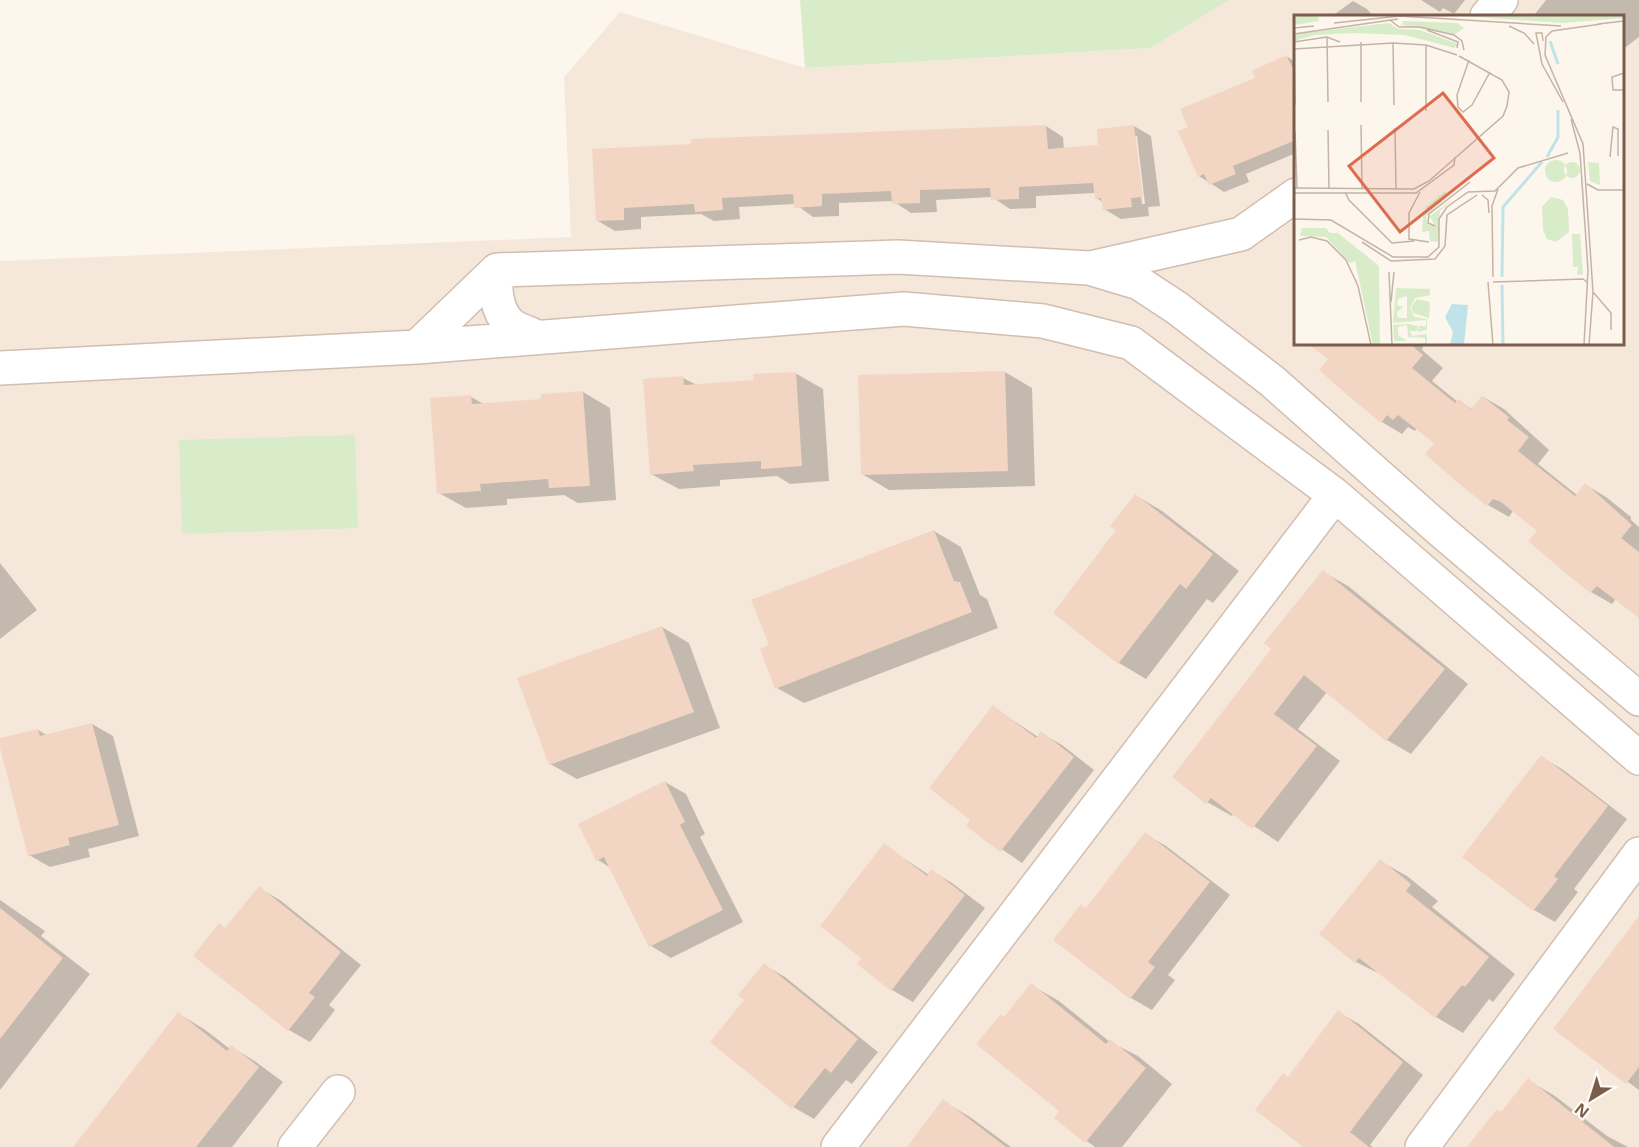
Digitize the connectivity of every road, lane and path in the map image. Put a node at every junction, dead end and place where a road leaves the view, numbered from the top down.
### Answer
1 (1501, 0) edge
2 (1488, 15) edge
3 (1294, 196) edge
4 (1089, 268) junction
5 (497, 270) junction
6 (535, 336) junction
7 (417, 347) junction
8 (0, 368) edge
9 (1335, 495) junction
10 (1639, 699) edge
11 (1639, 758) edge
12 (1639, 854) edge
13 (338, 1092) dead end
14 (295, 1147) edge
15 (838, 1147) edge
16 (1422, 1147) edge

1 - 2 street
3 - 4 street
4 - 5 street
4 - 10 street
5 - 6 street
5 - 7 street
6 - 7 street
6 - 9 street
7 - 8 street
9 - 11 street
9 - 15 street
12 - 16 street
13 - 14 street

